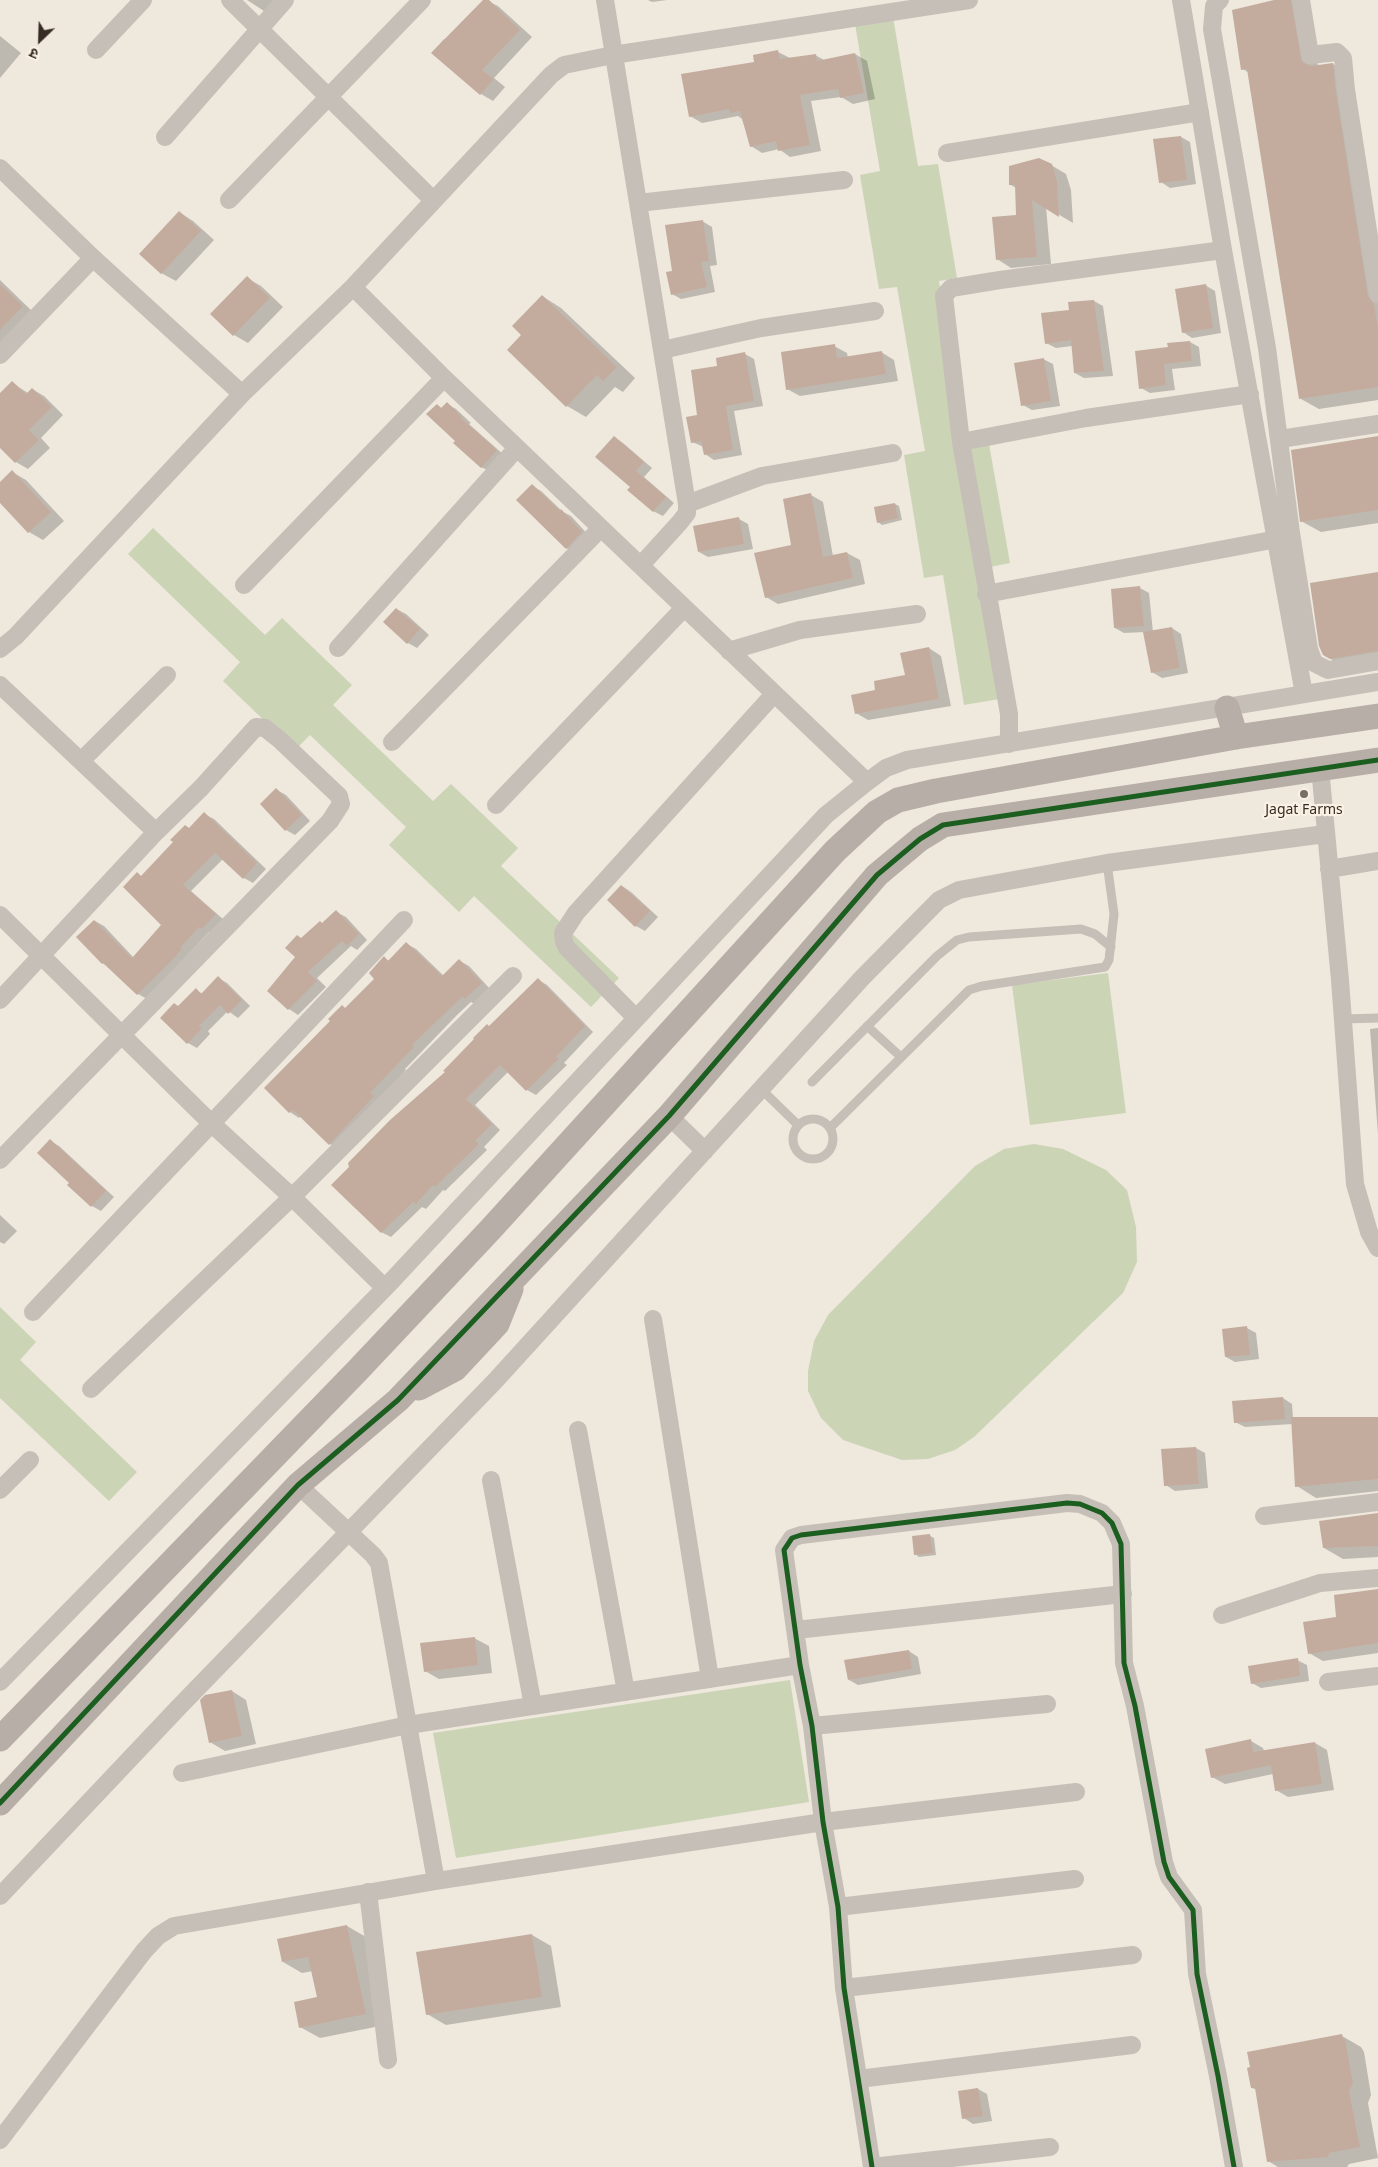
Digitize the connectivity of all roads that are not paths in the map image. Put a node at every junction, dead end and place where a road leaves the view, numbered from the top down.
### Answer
1 (143, 0) edge
2 (230, 0) edge
3 (286, 0) edge
4 (422, 0) edge
5 (605, 0) edge
6 (969, 0) edge
7 (1181, 0) edge
8 (1220, 0) edge
9 (1301, 0) edge
10 (260, 28) junction
11 (96, 50) dead end
12 (613, 55) junction
13 (328, 97) junction
14 (1200, 112) junction
15 (165, 137) dead end
16 (947, 153) dead end
17 (0, 168) edge
18 (844, 180) dead end
19 (229, 200) dead end
20 (433, 200) junction
21 (638, 203) junction
22 (1223, 250) junction
23 (93, 258) junction
24 (353, 287) junction
25 (1378, 294) edge
26 (875, 311) dead end
27 (662, 350) junction
28 (0, 355) edge
29 (444, 378) junction
30 (242, 394) junction
31 (1250, 394) junction
32 (1378, 424) edge
33 (1280, 439) junction
34 (962, 442) junction
35 (517, 448) junction
36 (893, 453) dead end
37 (687, 504) junction
38 (601, 528) junction
39 (1277, 539) junction
40 (641, 565) junction
41 (244, 585) dead end
42 (986, 594) junction
43 (684, 608) junction
44 (917, 614) dead end
45 (338, 648) dead end
46 (0, 650) edge
47 (729, 651) junction
48 (1378, 661) edge
49 (167, 675) dead end
50 (1378, 682) edge
51 (0, 685) edge
52 (774, 694) junction
53 (1304, 694) junction
54 (1227, 708) junction
55 (1378, 716) edge
56 (1236, 737) junction
57 (392, 742) dead end
58 (1009, 744) junction
59 (1378, 760) edge
60 (82, 761) junction
61 (1320, 768) junction
62 (867, 782) junction
63 (496, 805) dead end
64 (156, 832) junction
65 (1326, 834) junction
66 (1378, 861) edge
67 (1107, 863) junction
68 (1329, 868) junction
69 (0, 915) edge
70 (404, 920) dead end
71 (1111, 947) junction
72 (41, 955) junction
73 (513, 976) dead end
74 (0, 1000) edge
75 (636, 1018) junction
76 (1378, 1018) edge
77 (1342, 1019) junction
78 (867, 1026) junction
79 (123, 1036) junction
80 (901, 1057) junction
81 (812, 1082) dead end
82 (761, 1089) junction
83 (669, 1116) junction
84 (211, 1123) junction
85 (798, 1125) junction
86 (830, 1128) junction
87 (705, 1151) junction
88 (0, 1160) edge
89 (292, 1197) junction
90 (1373, 1232) edge
91 (1378, 1248) edge
92 (385, 1288) junction
93 (33, 1312) dead end
94 (653, 1319) dead end
95 (91, 1389) dead end
96 (578, 1430) dead end
97 (30, 1460) dead end
98 (491, 1480) dead end
99 (298, 1485) junction
100 (0, 1490) edge
101 (1378, 1502) edge
102 (1264, 1516) dead end
103 (349, 1532) junction
104 (1378, 1578) edge
105 (1123, 1594) junction
106 (1222, 1615) dead end
107 (796, 1630) junction
108 (800, 1664) junction
109 (1378, 1676) edge
110 (710, 1679) junction
111 (0, 1682) edge
112 (1328, 1682) dead end
113 (626, 1692) junction
114 (1047, 1704) dead end
115 (533, 1706) junction
116 (408, 1725) junction
117 (812, 1726) junction
118 (0, 1739) edge
119 (182, 1773) dead end
120 (1076, 1792) dead end
121 (0, 1803) edge
122 (822, 1822) junction
123 (1075, 1878) dead end
124 (436, 1881) junction
125 (368, 1892) junction
126 (0, 1896) edge
127 (838, 1907) junction
128 (1133, 1955) dead end
129 (844, 1988) junction
130 (1132, 2045) dead end
131 (388, 2060) dead end
132 (859, 2079) junction
133 (0, 2140) edge
134 (1050, 2147) dead end
135 (872, 2167) edge
136 (1234, 2167) edge

1 - 11 street
2 - 10 street
3 - 10 street
4 - 13 street
5 - 12 street
6 - 12 street
7 - 14 street
8 - 33 street
9 - 25 street
10 - 13 street
10 - 15 street
12 - 20 street
12 - 21 street
13 - 19 street
13 - 20 street
14 - 16 street
14 - 22 street
17 - 23 street
18 - 21 street
20 - 24 street
21 - 27 street
22 - 31 street
22 - 34 street
23 - 28 street
23 - 30 street
24 - 29 street
24 - 30 street
26 - 27 street
27 - 37 street
29 - 35 street
29 - 41 street
30 - 46 street
31 - 34 street
31 - 39 street
32 - 33 street
33 - 48 street
34 - 42 street
35 - 38 street
35 - 45 street
36 - 37 street
37 - 40 street
38 - 40 street
38 - 57 street
39 - 42 street
39 - 53 street
40 - 43 street
42 - 58 street
43 - 47 street
43 - 63 street
44 - 47 street
47 - 52 street
49 - 60 street
50 - 53 street
51 - 60 street
52 - 62 street
52 - 75 street
53 - 54 street
54 - 56 street
54 - 58 street
55 - 56 street
56 - 118 street
58 - 62 street
59 - 61 street
60 - 64 street
61 - 65 street
61 - 83 street
62 - 75 street
64 - 72 street
64 - 79 street
65 - 67 street
65 - 68 street
66 - 68 street
67 - 71 lane
67 - 82 street
68 - 77 street
69 - 72 street
70 - 84 street
71 - 78 lane
71 - 80 lane
72 - 74 street
72 - 79 street
73 - 89 street
75 - 92 street
76 - 77 lane
77 - 90 street
78 - 80 lane
78 - 81 lane
79 - 84 street
79 - 88 street
80 - 86 lane
82 - 85 lane
82 - 87 street
83 - 87 street
83 - 99 street
84 - 89 street
84 - 93 street
85 - 86 lane
85 - 86 lane
87 - 103 street
89 - 92 street
89 - 95 street
90 - 91 street
92 - 111 street
94 - 110 street
96 - 113 street
97 - 100 street
98 - 115 street
99 - 103 street
99 - 121 street
101 - 102 street
103 - 116 street
103 - 126 street
104 - 106 street
105 - 107 street
105 - 107 street
105 - 136 street
107 - 108 street
108 - 110 street
108 - 117 street
109 - 112 street
110 - 113 street
113 - 115 street
114 - 117 street
115 - 116 street
116 - 119 street
116 - 124 street
117 - 122 street
120 - 122 street
122 - 124 street
122 - 127 street
123 - 127 street
124 - 125 street
125 - 131 street
125 - 133 street
127 - 129 street
128 - 129 street
129 - 132 street
130 - 132 street
132 - 135 street
134 - 135 street

